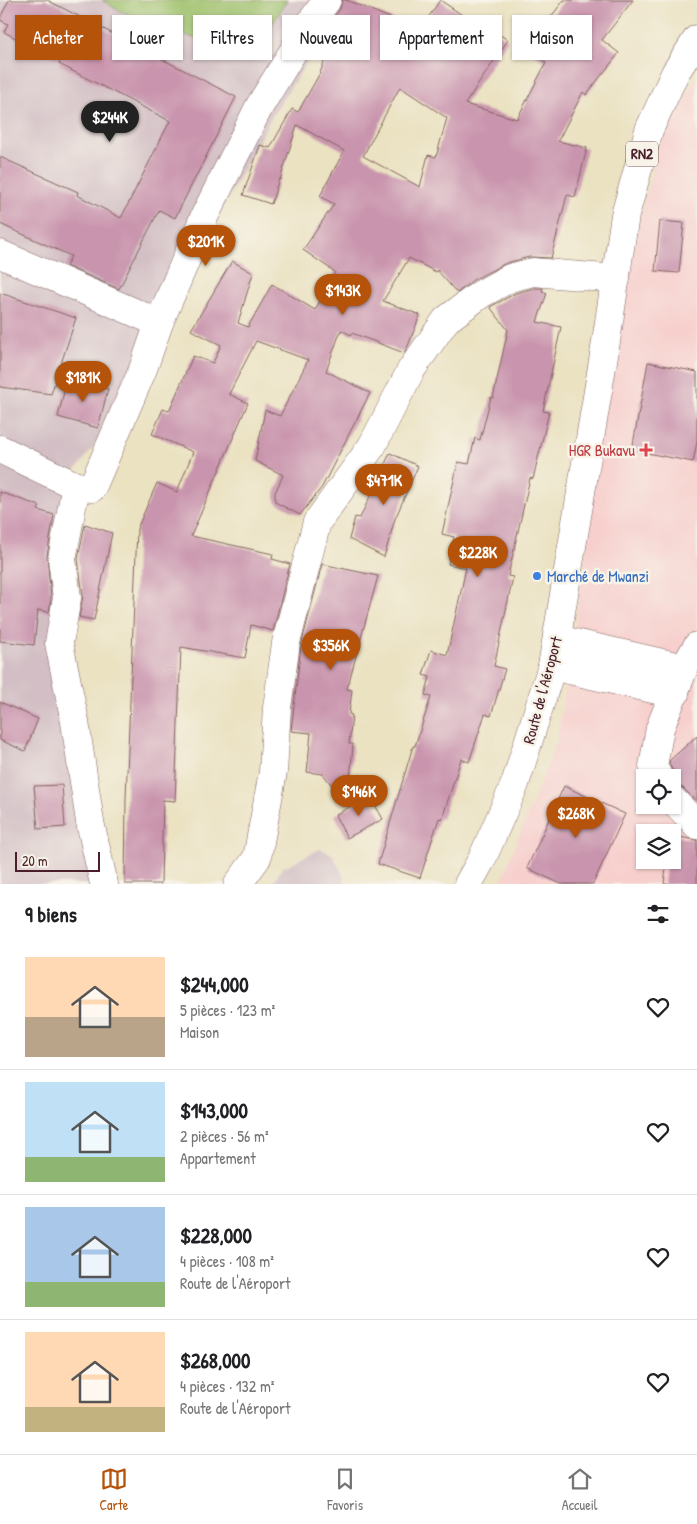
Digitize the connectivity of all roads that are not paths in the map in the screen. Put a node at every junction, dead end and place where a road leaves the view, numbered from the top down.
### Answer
1 (327, 0) edge
2 (697, 39) edge
3 (0, 254) edge
4 (616, 279) junction
5 (159, 322) junction
6 (0, 448) edge
7 (76, 486) junction
8 (557, 639) junction
9 (691, 657) edge
10 (552, 666) junction
11 (675, 694) junction
12 (654, 769) edge
13 (681, 808) edge
14 (697, 825) edge
15 (104, 884) edge
16 (238, 884) edge
17 (468, 884) edge

1 - 5 main road
2 - 4 main road, RN2
3 - 5 main road
4 - 8 main road, Route de l'Aéroport / RN2
4 - 16 main road
5 - 7 main road
6 - 7 main road
7 - 15 main road
8 - 9 main road
8 - 10 main road, Route de l'Aéroport / RN2
9 - 11 main road
10 - 11 main road
10 - 17 main road, Route de l'Aéroport / RN2
11 - 12 main road
13 - 14 main road

